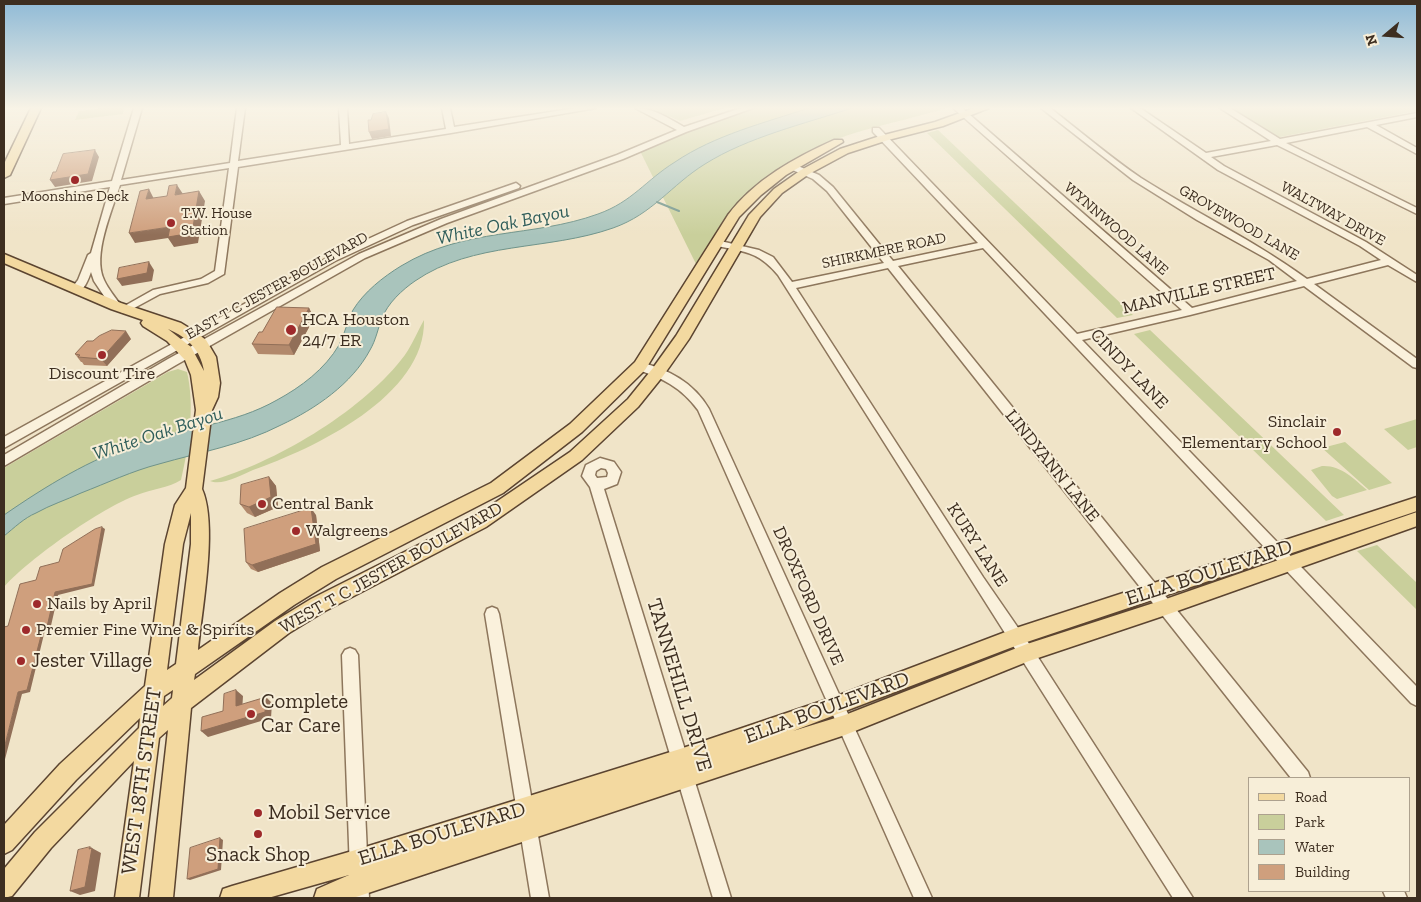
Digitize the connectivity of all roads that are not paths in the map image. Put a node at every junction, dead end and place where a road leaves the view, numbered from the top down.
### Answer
1 (16, 150) edge
2 (125, 150) edge
3 (236, 150) edge
4 (326, 150) edge
5 (625, 150) edge
6 (819, 150) edge
7 (895, 150) edge
8 (1003, 150) edge
9 (1100, 150) edge
10 (1196, 150) edge
11 (1235, 150) edge
12 (1292, 150) edge
13 (1205, 156) junction
14 (234, 165) junction
15 (798, 169) junction
16 (4, 176) edge
17 (115, 183) junction
18 (4, 201) edge
19 (1417, 211) edge
20 (716, 243) junction
21 (985, 245) junction
22 (735, 247) junction
23 (96, 250) junction
24 (4, 258) edge
25 (1390, 261) junction
26 (891, 264) junction
27 (1417, 279) edge
28 (1308, 283) junction
29 (790, 286) junction
30 (76, 288) junction
31 (142, 299) junction
32 (120, 308) junction
33 (1190, 312) junction
34 (149, 315) junction
35 (1073, 338) junction
36 (190, 345) junction
37 (1417, 364) edge
38 (640, 366) junction
39 (658, 372) junction
40 (45, 420) junction
41 (57, 430) junction
42 (4, 444) edge
43 (4, 460) edge
44 (533, 462) junction
45 (546, 476) junction
46 (195, 479) junction
47 (596, 484) dead end
48 (1417, 504) edge
49 (1417, 519) edge
50 (1283, 557) junction
51 (342, 566) junction
52 (354, 586) junction
53 (1152, 591) junction
54 (1166, 607) junction
55 (492, 614) dead end
56 (1021, 645) junction
57 (350, 655) dead end
58 (187, 668) junction
59 (154, 691) junction
60 (1417, 698) edge
61 (181, 703) junction
62 (841, 716) junction
63 (148, 733) junction
64 (682, 769) junction
65 (1301, 777) edge
66 (527, 818) junction
67 (11, 834) edge
68 (43, 840) junction
69 (359, 861) junction
70 (4, 888) edge
71 (360, 891) edge
72 (127, 898) edge
73 (161, 898) edge
74 (232, 898) edge
75 (326, 898) edge
76 (540, 898) edge
77 (722, 898) edge
78 (923, 898) edge
79 (1184, 898) edge

1 - 16 main road
2 - 17 street
3 - 14 street
4 - 14 street
5 - 36 street, EAST T C JESTER BOULEVARD
6 - 15 main road, WEST T C JESTER BOULEVARD
7 - 21 street, CINDY LANE
8 - 33 street, WYNNWOOD LANE
9 - 28 street, GROVEWOOD LANE
10 - 13 street, WALTWAY DRIVE
11 - 13 street
12 - 19 street
13 - 25 street, WALTWAY DRIVE
14 - 17 street
14 - 31 street
15 - 20 main road, WEST T C JESTER BOULEVARD
15 - 22 main road, WEST T C JESTER BOULEVARD
15 - 26 street, LINDYANN LANE
17 - 18 street
17 - 23 street
20 - 22 street, KURY LANE
20 - 38 main road, WEST T C JESTER BOULEVARD
21 - 26 street, SHIRKMERE ROAD
21 - 35 street, CINDY LANE
22 - 29 street, KURY LANE
22 - 39 main road, WEST T C JESTER BOULEVARD
23 - 30 street
23 - 32 street
24 - 30 main road
25 - 27 street, WALTWAY DRIVE
25 - 28 street, MANVILLE STREET
26 - 29 street, SHIRKMERE ROAD
26 - 53 street, LINDYANN LANE
28 - 33 street, MANVILLE STREET
28 - 37 street, GROVEWOOD LANE
29 - 56 street, KURY LANE
30 - 32 main road
31 - 32 street
31 - 34 main road
32 - 34 main road
32 - 36 main road
33 - 35 street, MANVILLE STREET
34 - 36 main road
35 - 50 street, CINDY LANE
36 - 40 street, EAST T C JESTER BOULEVARD
36 - 41 street, EAST T C JESTER BOULEVARD
36 - 46 main road, WEST 18TH STREET
38 - 39 street, DROXFORD DRIVE
38 - 44 main road, WEST T C JESTER BOULEVARD
39 - 45 main road, WEST T C JESTER BOULEVARD
39 - 62 street, DROXFORD DRIVE
40 - 41 street
40 - 42 street, EAST T C JESTER BOULEVARD
41 - 43 street, EAST T C JESTER BOULEVARD
44 - 45 main road
44 - 51 main road, WEST T C JESTER BOULEVARD
45 - 52 main road, WEST T C JESTER BOULEVARD
46 - 58 main road, WEST 18TH STREET
46 - 59 main road, WEST 18TH STREET
47 - 64 street, TANNEHILL DRIVE
48 - 50 main road, ELLA BOULEVARD
49 - 50 main road, ELLA BOULEVARD
50 - 53 main road, ELLA BOULEVARD
50 - 54 main road, ELLA BOULEVARD
50 - 60 street, CINDY LANE
51 - 52 main road
51 - 58 main road, WEST T C JESTER BOULEVARD
52 - 61 main road, WEST T C JESTER BOULEVARD
53 - 54 street, LINDYANN LANE
53 - 56 main road, ELLA BOULEVARD
54 - 56 main road, ELLA BOULEVARD
54 - 65 street, LINDYANN LANE
55 - 66 street
56 - 62 main road, ELLA BOULEVARD
56 - 79 street, KURY LANE
57 - 69 street
58 - 59 main road, WEST T C JESTER BOULEVARD
58 - 61 main road, WEST 18TH STREET
59 - 63 main road, WEST 18TH STREET
59 - 67 main road, WEST T C JESTER BOULEVARD
61 - 63 main road, WEST T C JESTER BOULEVARD
61 - 73 main road, WEST 18TH STREET
62 - 64 main road, ELLA BOULEVARD
62 - 78 street, DROXFORD DRIVE
63 - 68 main road, WEST T C JESTER BOULEVARD
63 - 72 main road, WEST 18TH STREET
64 - 66 main road, ELLA BOULEVARD
64 - 77 street, TANNEHILL DRIVE
66 - 69 main road, ELLA BOULEVARD
66 - 71 main road, ELLA BOULEVARD
66 - 76 street
67 - 68 main road
68 - 70 main road, WEST T C JESTER BOULEVARD
69 - 71 street
69 - 74 main road, ELLA BOULEVARD
71 - 75 main road, ELLA BOULEVARD

